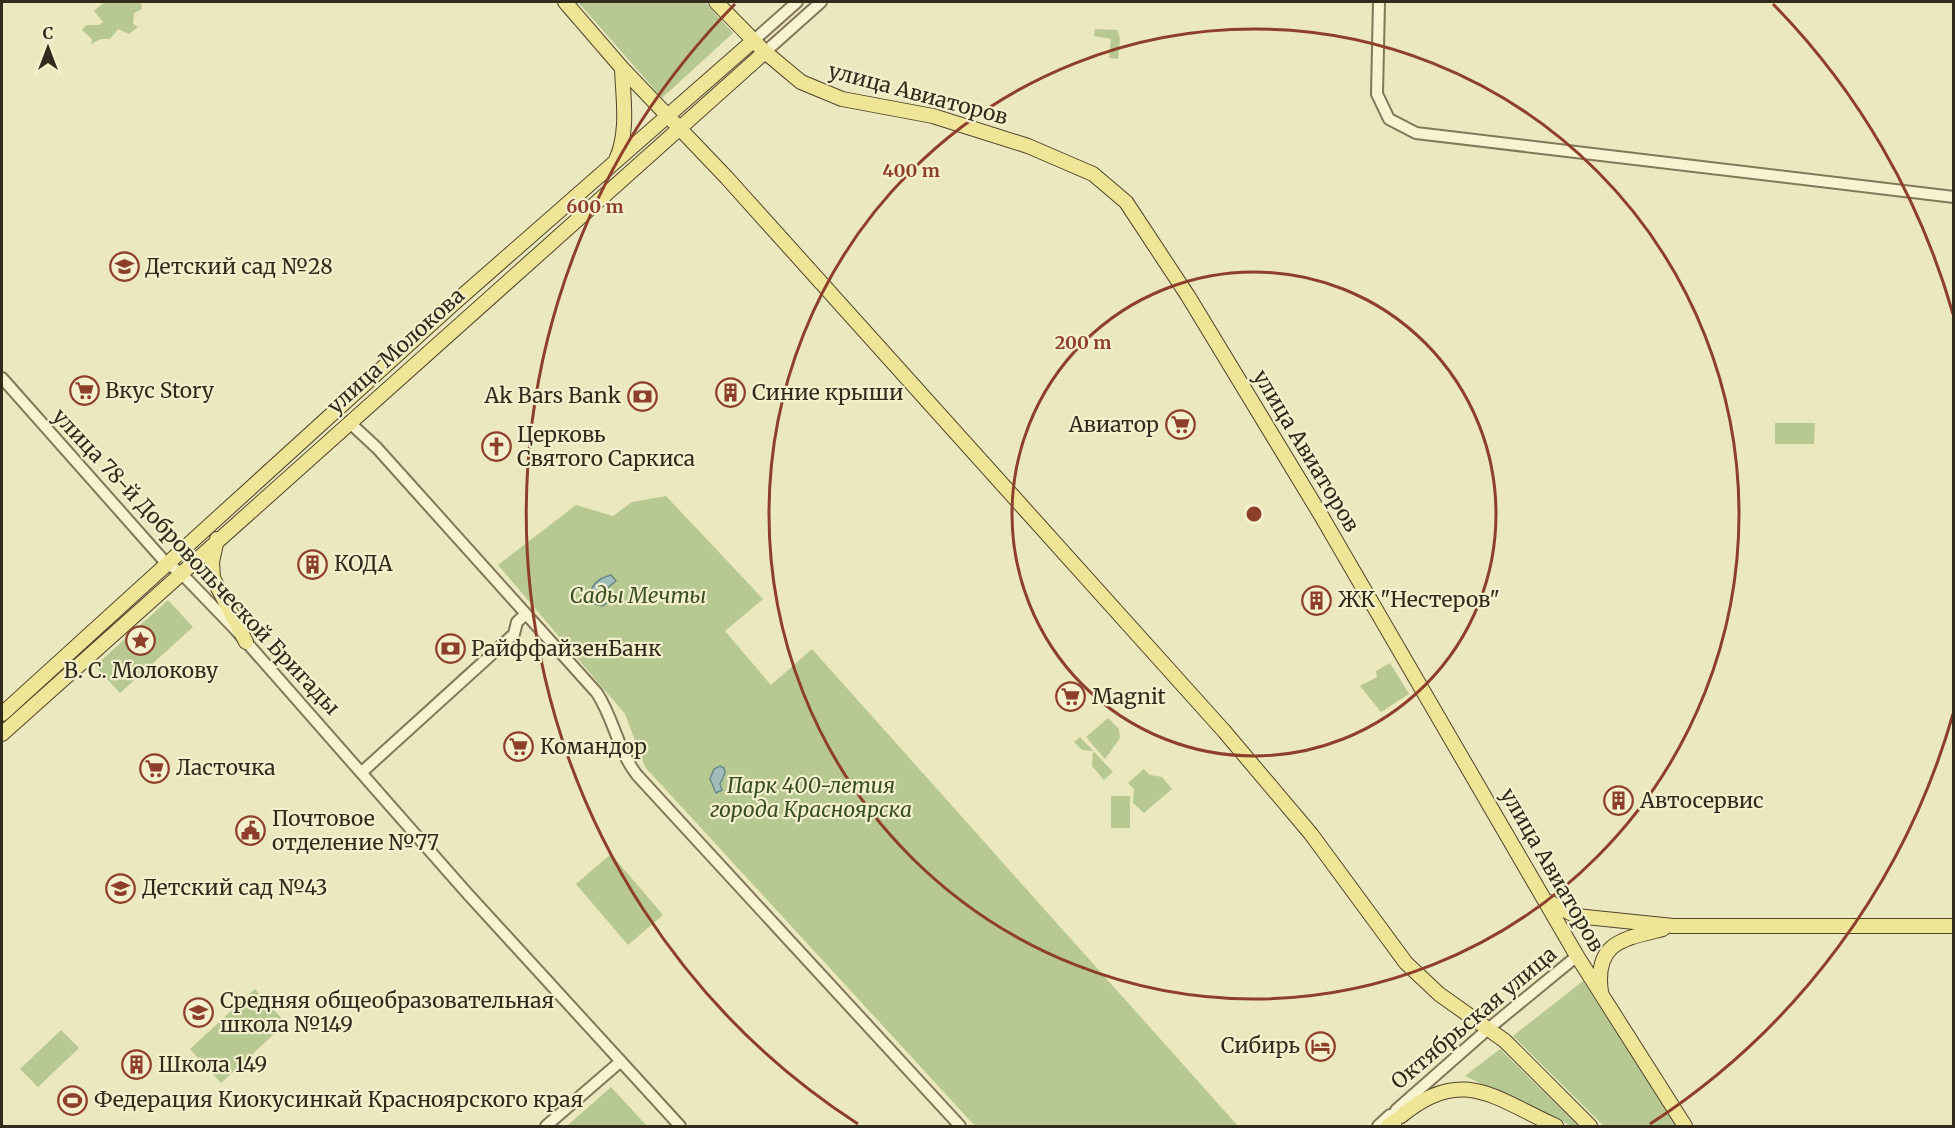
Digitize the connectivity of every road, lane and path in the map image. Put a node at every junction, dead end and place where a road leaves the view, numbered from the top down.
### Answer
1 (565, 2) edge
2 (716, 2) edge
3 (797, 2) edge
4 (821, 2) edge
5 (1379, 2) edge
6 (753, 41) junction
7 (765, 52) junction
8 (622, 68) junction
9 (668, 117) junction
10 (679, 129) junction
11 (613, 165) junction
12 (1953, 197) edge
13 (2, 378) edge
14 (349, 422) junction
15 (217, 539) junction
16 (166, 563) junction
17 (180, 572) junction
18 (526, 614) junction
19 (246, 642) junction
20 (2, 714) edge
21 (2, 734) edge
22 (362, 772) junction
23 (1546, 901) junction
24 (1673, 926) junction
25 (1953, 926) edge
26 (1577, 956) junction
27 (1601, 995) junction
28 (1488, 1029) junction
29 (621, 1061) junction
30 (1394, 1118) edge
31 (546, 1126) edge
32 (680, 1126) edge
33 (960, 1126) edge
34 (1378, 1126) edge
35 (1556, 1126) edge
36 (1590, 1126) edge
37 (1685, 1126) edge

1 - 8 main road
2 - 6 main road, улица Авиаторов
3 - 6 street, улица Молокова
4 - 7 street, улица Молокова
5 - 12 street
6 - 7 main road, улица Авиаторов
6 - 9 main road, улица Молокова
7 - 10 main road, улица Молокова
7 - 23 main road, улица Авиаторов
8 - 9 main road
8 - 11 main road
9 - 10 main road
9 - 11 main road, улица Молокова
10 - 14 main road, улица Молокова
10 - 28 main road
11 - 16 main road, улица Молокова
13 - 16 street, улица 78-й Добровольческой Бригады
14 - 15 main road, улица Молокова
14 - 18 street
15 - 17 main road, улица Молокова
15 - 19 main road
16 - 17 street, улица 78-й Добровольческой Бригады
16 - 20 main road, улица Молокова
17 - 19 street, улица 78-й Добровольческой Бригады
17 - 21 main road, улица Молокова
18 - 22 street
18 - 33 street
19 - 22 street, улица 78-й Добровольческой Бригады
22 - 29 street, улица 78-й Добровольческой Бригады
23 - 24 main road
23 - 26 main road, улица Авиаторов
24 - 25 main road
24 - 27 main road
26 - 27 main road, улица Авиаторов
26 - 28 street, Октябрьская улица
27 - 37 main road, улица Авиаторов
28 - 30 street, Октябрьская улица
28 - 36 main road
29 - 31 street
29 - 32 street, улица 78-й Добровольческой Бригады
30 - 34 street, Октябрьская улица
30 - 35 main road

